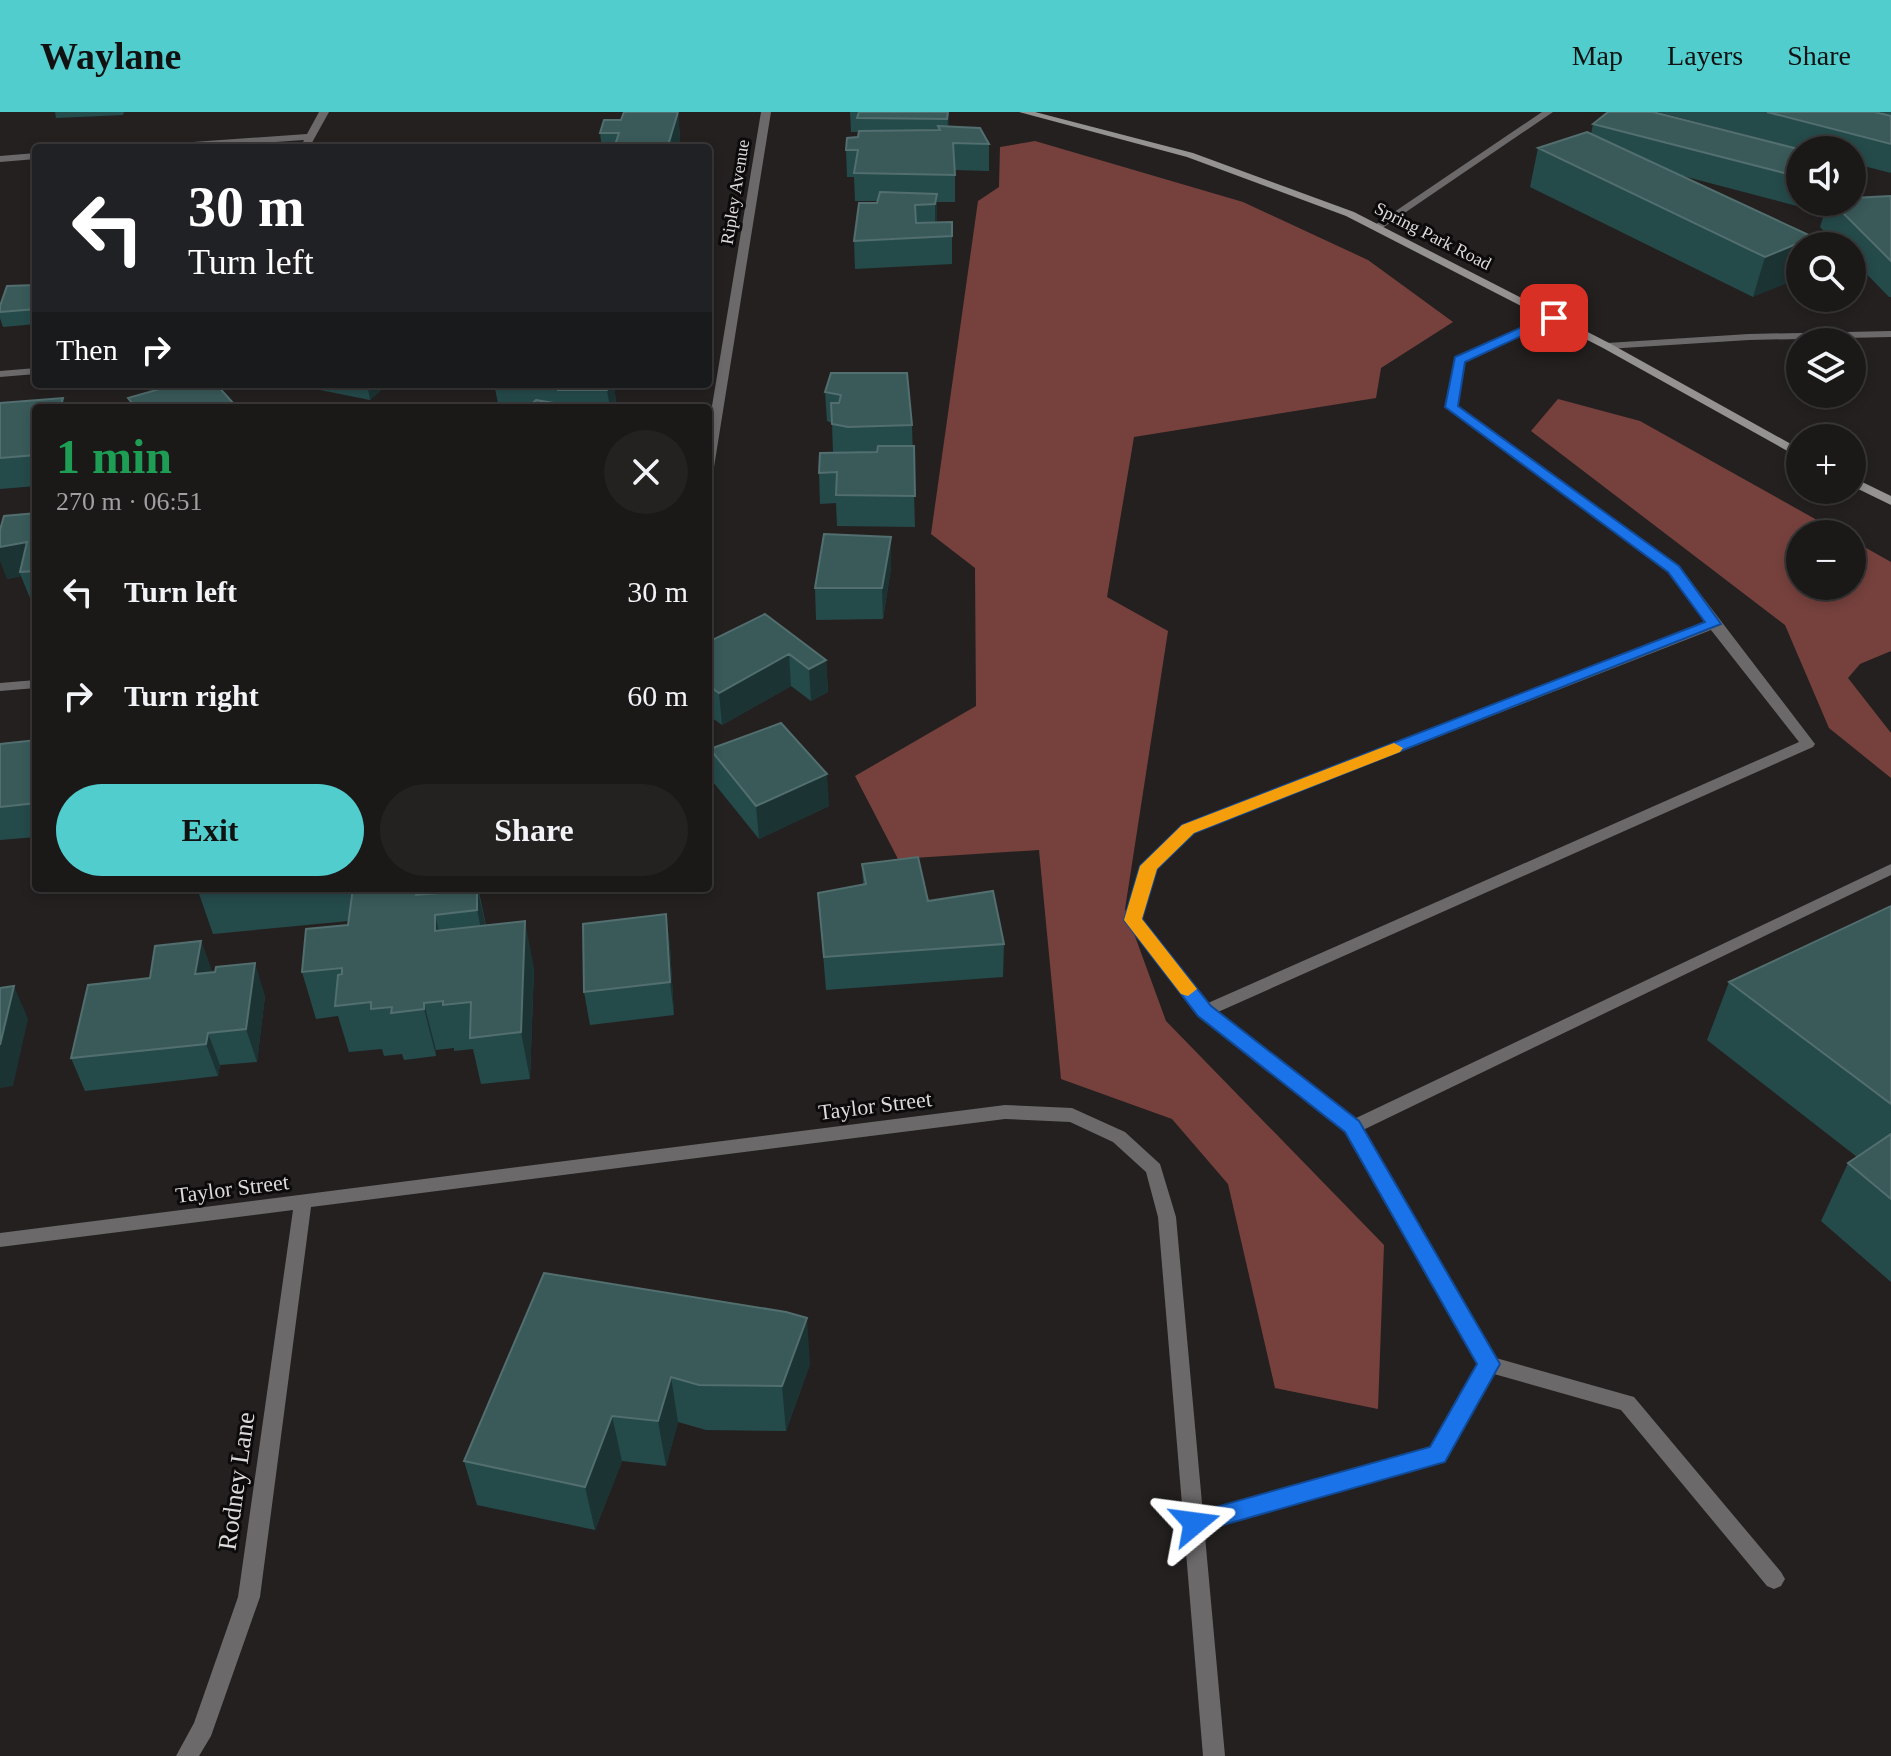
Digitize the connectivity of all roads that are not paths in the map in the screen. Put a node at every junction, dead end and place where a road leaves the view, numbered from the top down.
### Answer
1 (324, 112) edge
2 (766, 112) edge
3 (1024, 112) edge
4 (1548, 112) edge
5 (311, 137) junction
6 (209, 144) edge
7 (307, 144) edge
8 (32, 156) edge
9 (0, 159) edge
10 (1377, 227) junction
11 (1554, 318) junction
12 (1891, 334) edge
13 (1607, 346) junction
14 (32, 371) edge
15 (0, 374) edge
16 (712, 443) edge
17 (1786, 446) edge
18 (1866, 488) edge
19 (1891, 501) edge
20 (1714, 624) junction
21 (32, 684) edge
22 (0, 687) edge
23 (1891, 869) edge
24 (1205, 1011) junction
25 (1352, 1127) junction
26 (303, 1203) junction
27 (0, 1240) edge
28 (1489, 1364) junction
29 (1195, 1523) junction
30 (1774, 1579) dead end
31 (187, 1756) edge
32 (1214, 1756) edge

1 - 5 street
2 - 16 street, Ripley Avenue
3 - 10 main road, Spring Park Road
4 - 10 street
5 - 6 street
5 - 7 street
8 - 9 street
10 - 11 main road, Spring Park Road
11 - 13 main road, Spring Park Road
11 - 20 street
12 - 13 street
13 - 17 main road, Spring Park Road
14 - 15 street
18 - 19 main road
20 - 24 street
20 - 24 street
21 - 22 street
23 - 25 street
24 - 25 street
25 - 28 street
26 - 27 street, Taylor Street
26 - 29 street, Taylor Street
26 - 31 street, Rodney Lane
28 - 29 street
28 - 30 street
29 - 32 street, Taylor Street

